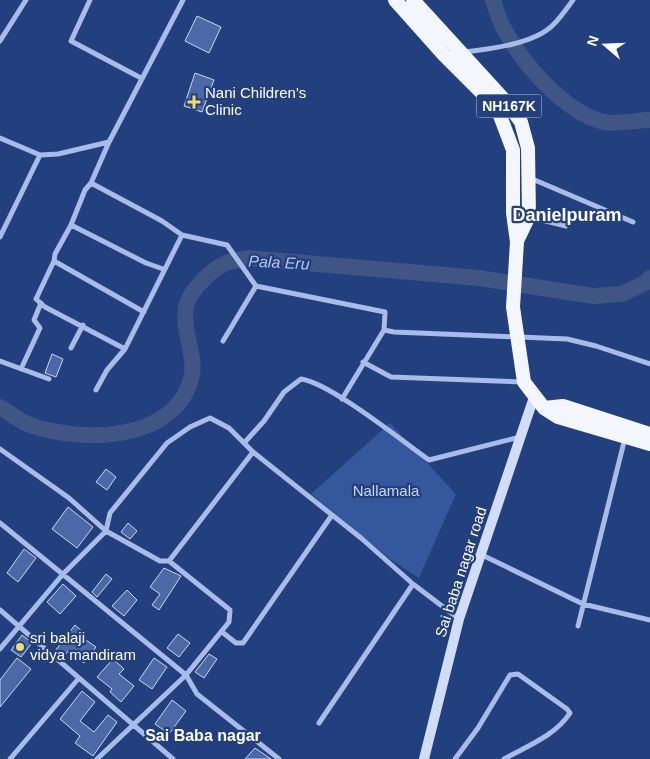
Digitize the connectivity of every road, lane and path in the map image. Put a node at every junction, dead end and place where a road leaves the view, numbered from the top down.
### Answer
1 (26, 0) edge
2 (90, 0) edge
3 (183, 0) edge
4 (395, 0) edge
5 (413, 0) edge
6 (573, 0) edge
7 (0, 41) edge
8 (460, 53) junction
9 (444, 54) junction
10 (141, 78) junction
11 (0, 138) edge
12 (109, 142) junction
13 (40, 155) junction
14 (515, 176) junction
15 (530, 178) junction
16 (91, 183) junction
17 (513, 212) junction
18 (529, 216) junction
19 (633, 222) dead end
20 (71, 225) junction
21 (566, 226) dead end
22 (182, 235) junction
23 (0, 237) edge
24 (517, 242) junction
25 (54, 261) junction
26 (163, 269) junction
27 (256, 286) junction
28 (41, 303) junction
29 (144, 312) junction
30 (83, 325) junction
31 (384, 330) junction
32 (517, 336) junction
33 (223, 341) dead end
34 (71, 348) dead end
35 (125, 348) junction
36 (0, 361) edge
37 (363, 362) junction
38 (650, 364) edge
39 (21, 369) junction
40 (49, 379) dead end
41 (524, 382) junction
42 (96, 390) dead end
43 (534, 397) junction
44 (342, 399) junction
45 (544, 408) junction
46 (650, 434) edge
47 (520, 436) junction
48 (625, 437) junction
49 (245, 442) junction
50 (650, 444) edge
51 (0, 449) edge
52 (253, 452) junction
53 (332, 515) junction
54 (0, 523) edge
55 (106, 531) junction
56 (482, 555) junction
57 (169, 561) junction
58 (62, 574) junction
59 (413, 584) junction
60 (584, 604) junction
61 (0, 610) edge
62 (459, 619) junction
63 (650, 620) edge
64 (18, 625) junction
65 (578, 626) dead end
66 (222, 632) junction
67 (0, 649) edge
68 (186, 675) junction
69 (79, 678) junction
70 (319, 723) dead end
71 (134, 726) junction
72 (10, 759) edge
73 (98, 759) edge
74 (173, 759) edge
75 (279, 759) edge
76 (424, 759) edge
77 (455, 759) edge
78 (504, 759) edge

1 - 7 street
2 - 10 street
3 - 10 street
4 - 9 highway, NH167K
5 - 8 highway, NH167K
6 - 8 street
8 - 9 street
8 - 15 highway, NH167K
9 - 14 highway, NH167K
10 - 12 street
11 - 13 street
12 - 13 street
12 - 16 street
13 - 23 street
14 - 15 street
14 - 17 highway, NH167K
15 - 18 highway, NH167K
15 - 19 street
16 - 20 street
16 - 22 street
17 - 18 street
17 - 24 highway, NH167K
18 - 21 street
18 - 24 highway, NH167K
20 - 25 street
20 - 26 street
22 - 26 street
22 - 27 street
24 - 32 highway, NH167K
25 - 28 street
25 - 29 street
26 - 29 street
27 - 31 street
27 - 33 street
28 - 30 street
28 - 39 street
29 - 35 street
30 - 34 street
30 - 35 street
31 - 32 street
31 - 37 street
32 - 38 street
32 - 41 highway, NH167K
35 - 42 street
36 - 39 street
37 - 41 street
37 - 44 street
39 - 40 street
41 - 43 highway, NH167K
43 - 45 highway, NH167K
43 - 47 main road, Sai baba nagar road
44 - 47 street
44 - 49 street
45 - 46 highway
45 - 48 highway, NH167K
47 - 56 main road, Sai baba nagar road
48 - 50 highway, NH167K
48 - 60 street
49 - 52 street
49 - 55 street
51 - 55 street
52 - 53 street
52 - 57 street
53 - 59 street
53 - 66 street
54 - 58 street
55 - 57 street
55 - 58 street
56 - 60 street
56 - 62 main road, Sai baba nagar road
57 - 66 street
58 - 64 street
58 - 68 street
59 - 62 street
59 - 70 street
60 - 63 street
60 - 65 street
61 - 64 street
62 - 76 main road, Sai baba nagar road
64 - 67 street
64 - 69 street
66 - 68 street
68 - 71 street
68 - 75 street
69 - 71 street
69 - 72 street
71 - 73 street
71 - 74 street
77 - 78 street

